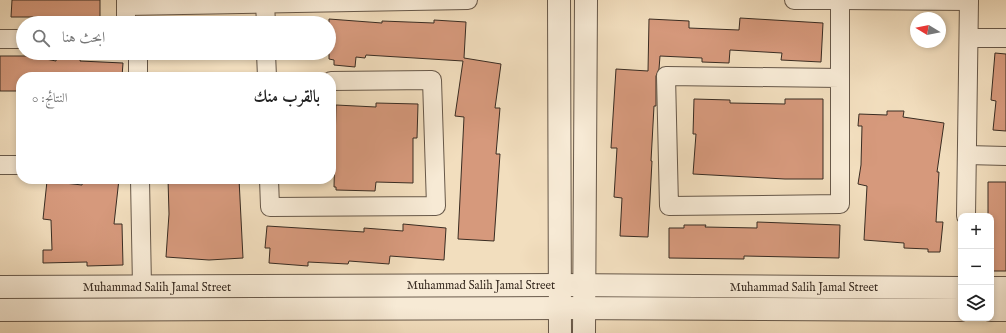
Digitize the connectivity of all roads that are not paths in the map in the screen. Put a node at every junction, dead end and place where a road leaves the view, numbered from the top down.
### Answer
1 (468, 0) edge
2 (559, 0) edge
3 (586, 0) edge
4 (794, 0) edge
5 (840, 0) edge
6 (391, 1) edge
7 (969, 1) edge
8 (265, 4) junction
9 (126, 10) edge
10 (266, 16) edge
11 (968, 38) junction
12 (1006, 38) edge
13 (0, 39) edge
14 (16, 39) edge
15 (138, 60) edge
16 (266, 60) edge
17 (138, 72) edge
18 (267, 72) edge
19 (840, 78) junction
20 (336, 81) edge
21 (967, 155) junction
22 (1006, 156) edge
23 (0, 165) edge
24 (16, 165) edge
25 (140, 184) edge
26 (269, 184) edge
27 (966, 213) edge
28 (560, 285) junction
29 (584, 285) junction
30 (0, 287) edge
31 (142, 287) junction
32 (958, 288) edge
33 (994, 288) edge
34 (1006, 288) edge
35 (560, 308) junction
36 (584, 308) junction
37 (0, 310) edge
38 (958, 310) edge
39 (994, 310) edge
40 (1006, 310) edge
41 (560, 333) edge
42 (584, 333) edge

1 - 6 street
2 - 28 street
3 - 29 street
4 - 5 street
5 - 7 street
5 - 19 street
6 - 8 street
7 - 11 street
8 - 9 street
8 - 10 street
11 - 12 street
11 - 21 street
13 - 14 street
15 - 17 street
16 - 18 street
19 - 19 street
20 - 26 street
21 - 22 street
21 - 27 street
23 - 24 street
25 - 31 street
28 - 29 street, Muhammad Salih Jamal Street
28 - 31 street, Muhammad Salih Jamal Street
28 - 35 street
29 - 32 street, Muhammad Salih Jamal Street
29 - 36 street
30 - 31 street, Muhammad Salih Jamal Street
33 - 34 street
35 - 36 street, Muhammad Salih Jamal Street
35 - 37 street, Muhammad Salih Jamal Street
35 - 41 street
36 - 38 street, Muhammad Salih Jamal Street
36 - 42 street
39 - 40 street

